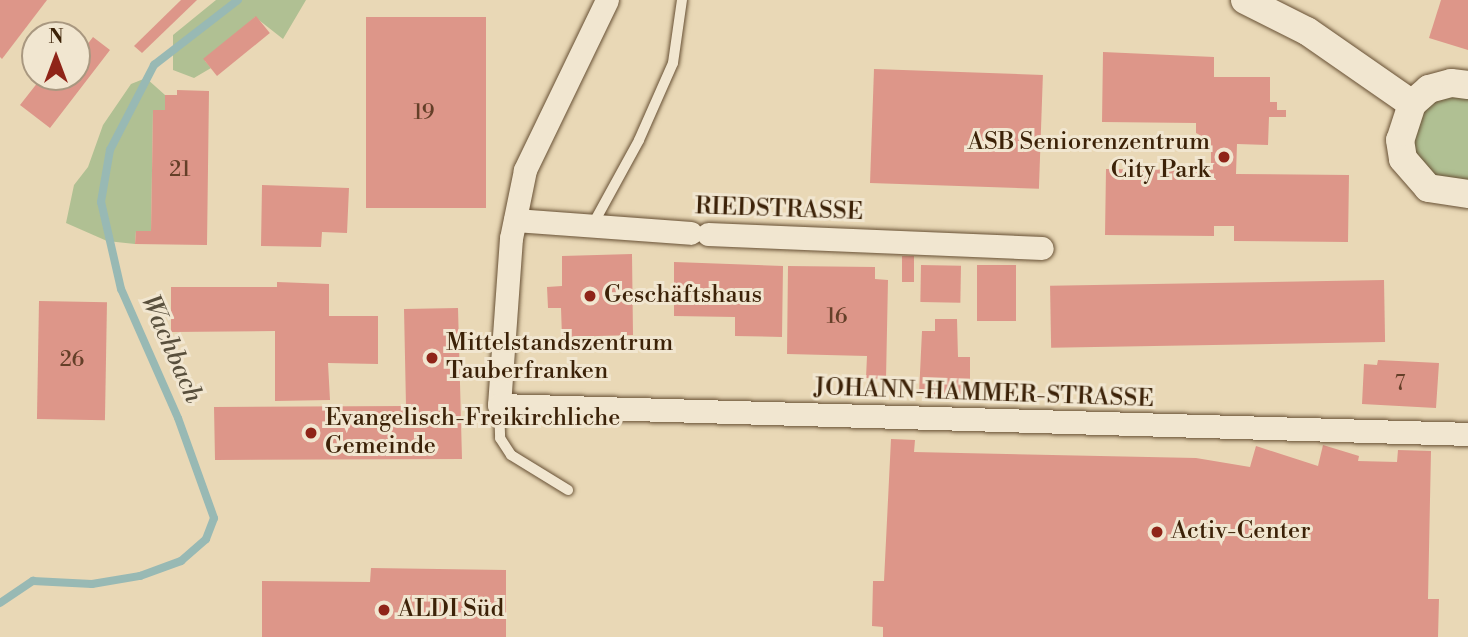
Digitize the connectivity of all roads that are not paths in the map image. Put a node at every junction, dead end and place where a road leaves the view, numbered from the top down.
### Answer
1 (607, 0) edge
2 (682, 0) edge
3 (1245, 0) edge
4 (1468, 85) edge
5 (1412, 104) junction
6 (1468, 196) edge
7 (515, 220) junction
8 (590, 229) junction
9 (1042, 248) dead end
10 (499, 405) junction
11 (1468, 434) edge
12 (568, 491) dead end

1 - 7 street
2 - 8 lane
3 - 5 street
4 - 5 street
5 - 6 street
7 - 8 street, RIEDSTRASSE
7 - 10 street
8 - 9 street, RIEDSTRASSE
10 - 11 street, JOHANN-HAMMER-STRASSE
10 - 12 lane

